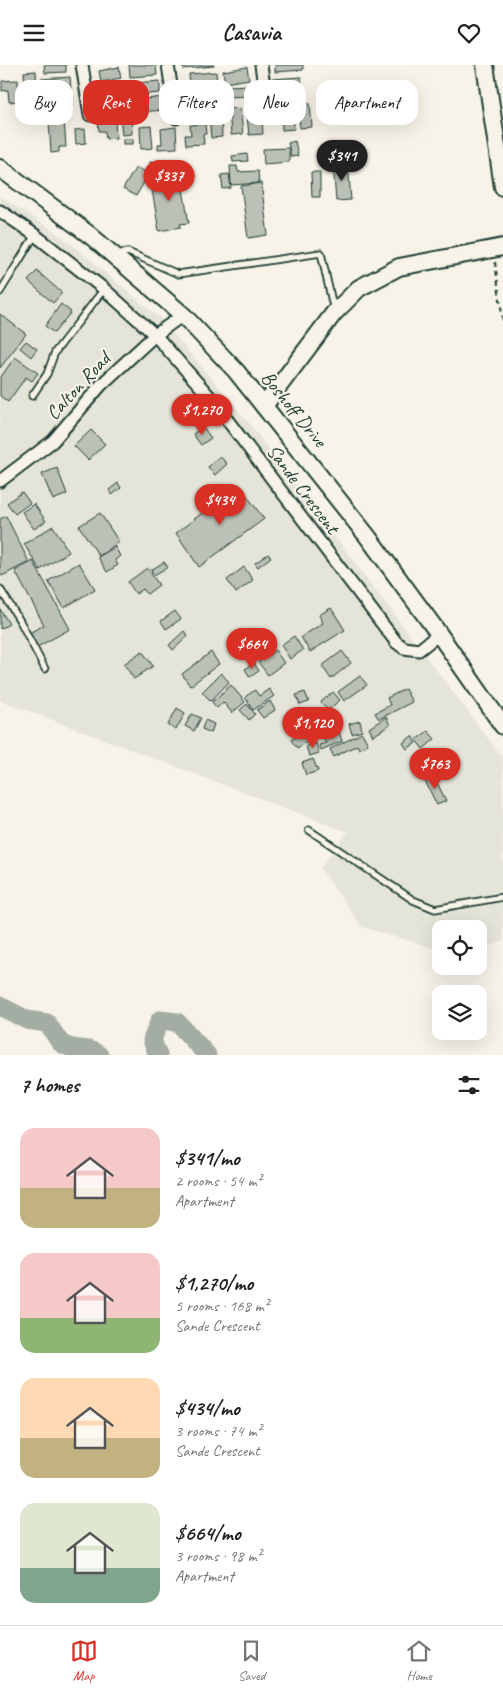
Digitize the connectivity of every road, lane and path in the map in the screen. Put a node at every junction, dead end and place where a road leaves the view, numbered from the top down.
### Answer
1 (82, 65) edge
2 (168, 65) edge
3 (261, 65) edge
4 (485, 65) edge
5 (84, 80) edge
6 (170, 80) edge
7 (263, 80) edge
8 (0, 168) edge
9 (503, 187) edge
10 (0, 211) edge
11 (35, 235) junction
12 (498, 248) edge
13 (113, 255) junction
14 (104, 289) junction
15 (0, 292) edge
16 (334, 313) junction
17 (183, 315) junction
18 (503, 322) edge
19 (155, 335) junction
20 (32, 396) dead end
21 (264, 406) junction
22 (0, 481) edge
23 (0, 589) edge
24 (439, 633) junction
25 (45, 669) dead end
26 (503, 726) edge
27 (309, 830) dead end
28 (503, 897) edge

1 - 5 street
2 - 6 street
3 - 7 street
4 - 9 main road
8 - 13 main road, Boshoff Drive
10 - 11 street, Sande Crescent
11 - 14 street, Sande Crescent
11 - 15 lane
12 - 16 main road
12 - 18 path
13 - 16 lane
13 - 17 main road, Boshoff Drive
14 - 19 street, Sande Crescent
14 - 20 lane
16 - 21 main road
17 - 19 street, Calton Road
17 - 21 main road, Boshoff Drive
19 - 22 street, Calton Road
19 - 24 street, Sande Crescent
21 - 24 main road, Boshoff Drive
23 - 25 lane
24 - 26 main road, Boshoff Drive
27 - 28 lane

